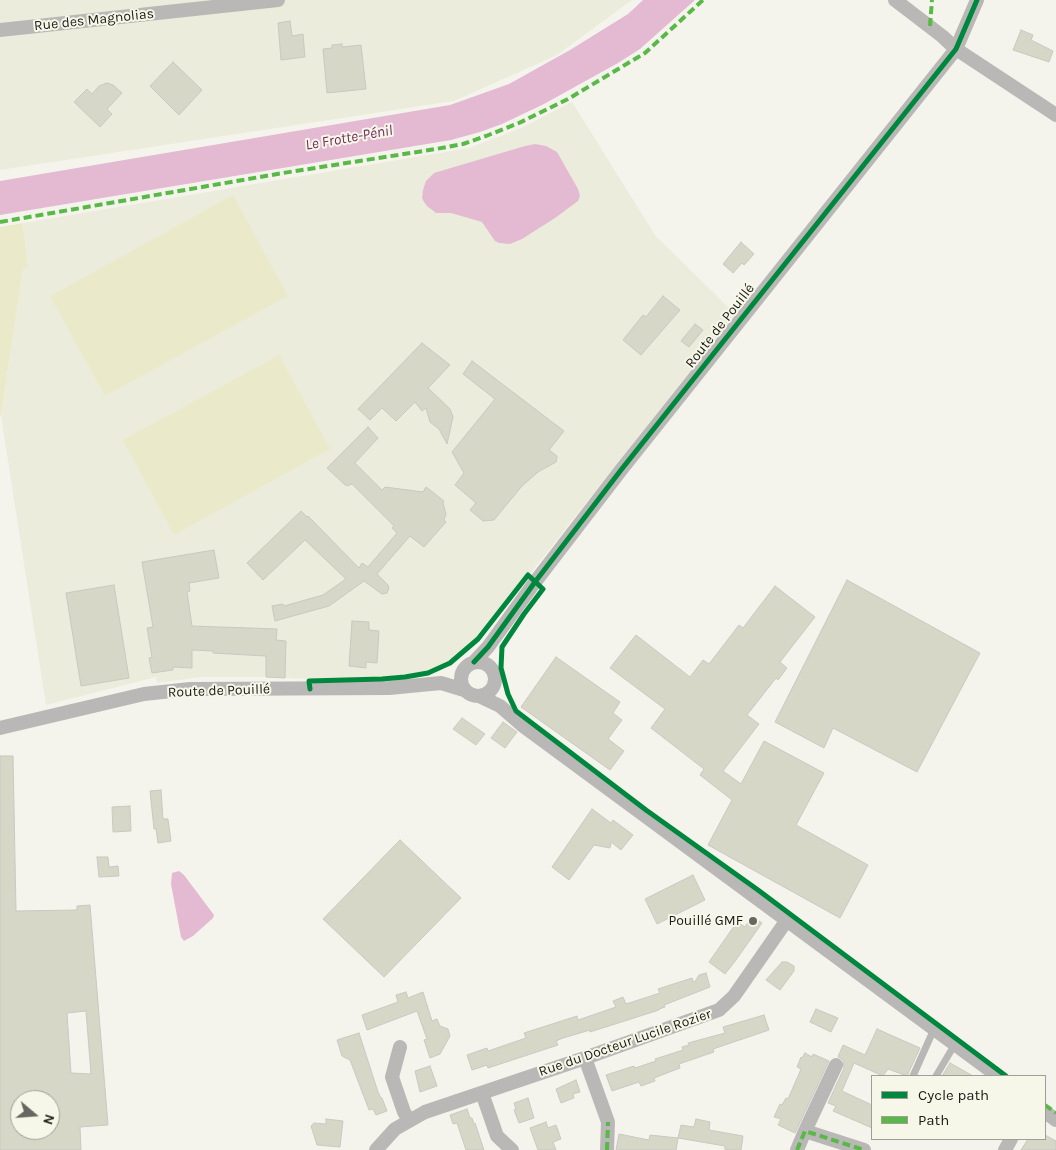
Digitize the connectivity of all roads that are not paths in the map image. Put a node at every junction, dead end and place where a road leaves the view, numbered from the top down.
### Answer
1 (278, 0) edge
2 (895, 0) edge
3 (977, 0) edge
4 (0, 30) edge
5 (956, 49) junction
6 (1056, 115) edge
7 (488, 647) junction
8 (474, 662) junction
9 (489, 666) junction
10 (462, 671) junction
11 (441, 683) junction
12 (493, 687) junction
13 (464, 690) junction
14 (479, 696) junction
15 (500, 706) junction
16 (0, 728) edge
17 (787, 920) junction
18 (934, 1029) junction
19 (955, 1044) junction
20 (400, 1047) dead end
21 (585, 1058) junction
22 (836, 1065) dead end
23 (913, 1075) edge
24 (937, 1075) edge
25 (997, 1075) edge
26 (482, 1093) junction
27 (409, 1120) junction
28 (805, 1131) junction
29 (376, 1150) edge
30 (512, 1150) edge
31 (607, 1150) edge
32 (797, 1150) edge
33 (864, 1150) edge

1 - 4 street, Rue des Magnolias
2 - 5 street
3 - 5 street, Route de Pouillé
5 - 6 street
5 - 7 street, Route de Pouillé
7 - 8 street, Route de Pouillé
7 - 9 street
8 - 9 street
8 - 10 street
9 - 12 street
10 - 11 street, Route de Pouillé
10 - 13 street
11 - 13 street, Route de Pouillé
11 - 16 street, Route de Pouillé
12 - 14 street
12 - 15 street
13 - 14 street
14 - 15 street
15 - 17 street
17 - 18 street
17 - 21 street, Rue du Docteur Lucile Rozier
18 - 19 street
18 - 23 lane
19 - 24 lane
19 - 25 street
20 - 27 street
21 - 26 street, Rue du Docteur Lucile Rozier
21 - 31 street
22 - 28 street
26 - 27 street, Rue du Docteur Lucile Rozier
26 - 30 street
27 - 29 street, Rue du Docteur Lucile Rozier
28 - 32 street
28 - 33 street

